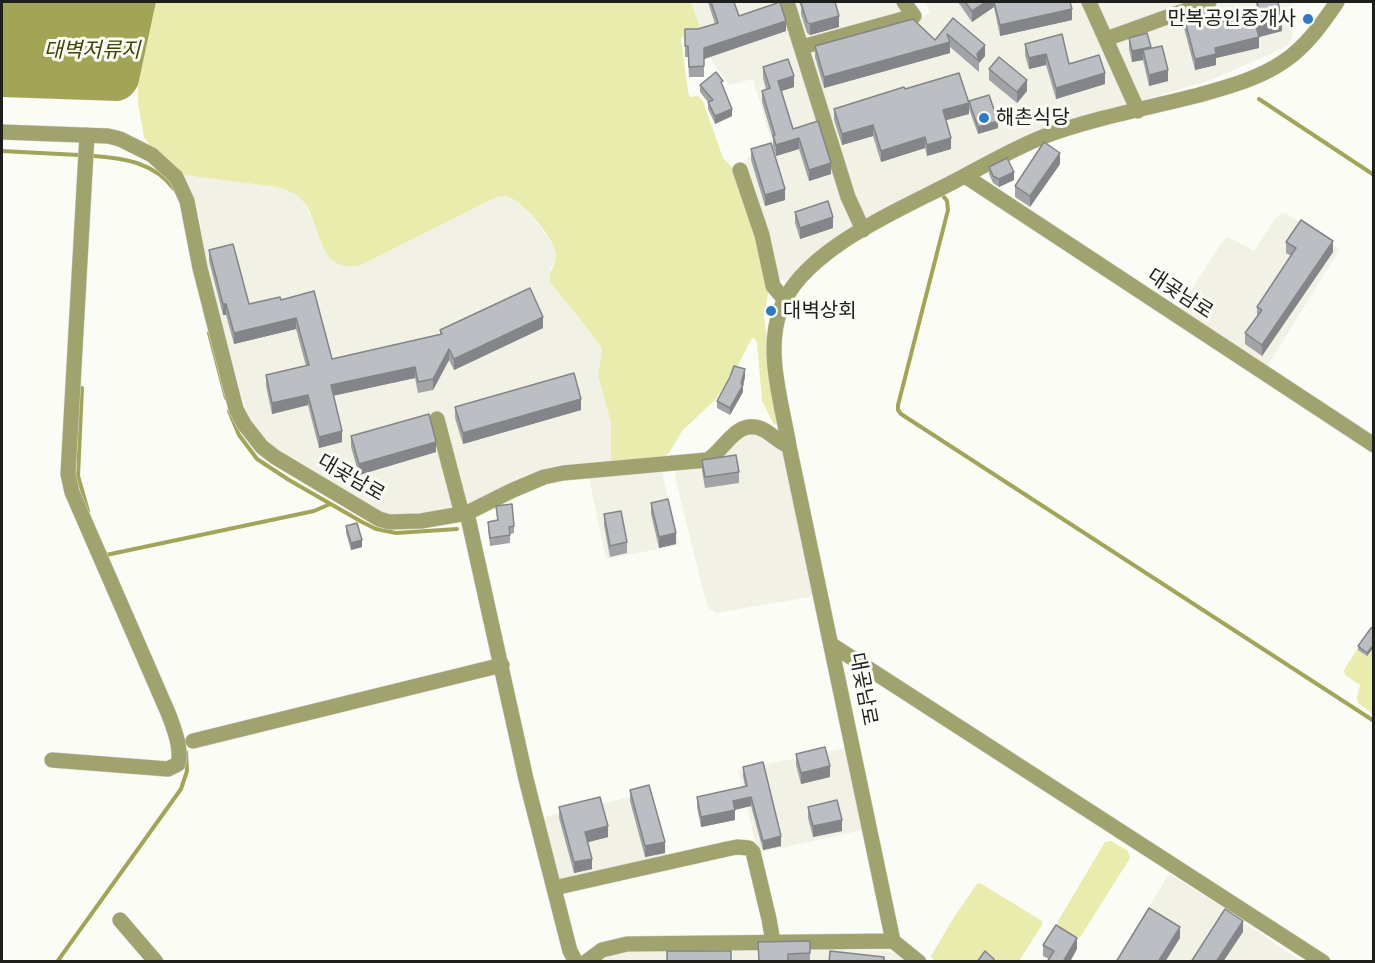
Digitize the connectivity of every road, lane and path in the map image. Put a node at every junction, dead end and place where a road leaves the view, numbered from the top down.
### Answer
1 (788, 2) edge
2 (904, 2) edge
3 (1089, 2) edge
4 (1209, 2) edge
5 (1337, 2) edge
6 (1106, 39) junction
7 (802, 47) junction
8 (1138, 111) junction
9 (2, 132) edge
10 (87, 135) junction
11 (740, 170) dead end
12 (965, 176) junction
13 (862, 230) junction
14 (784, 299) junction
15 (437, 419) dead end
16 (1374, 445) edge
17 (789, 446) junction
18 (464, 514) junction
19 (832, 645) junction
20 (502, 664) junction
21 (193, 741) dead end
22 (52, 760) dead end
23 (554, 888) junction
24 (120, 920) dead end
25 (893, 941) junction
26 (772, 942) junction
27 (156, 962) edge
28 (576, 962) edge
29 (586, 962) edge
30 (919, 962) edge
31 (1323, 962) edge

1 - 7 street
2 - 7 street
3 - 6 street
4 - 6 street
5 - 8 street, 대곶남로
6 - 8 street
7 - 13 street
8 - 12 street, 대곶남로
9 - 10 street, 대곶남로
10 - 18 street, 대곶남로
10 - 22 street
11 - 14 street
12 - 13 street, 대곶남로
12 - 16 street, 대곶남로
13 - 14 street, 대곶남로
14 - 17 street, 대곶남로
15 - 18 street
17 - 18 street, 대곶남로
17 - 19 street, 대곶남로
18 - 20 street
19 - 25 street, 대곶남로
19 - 31 street
20 - 21 street
20 - 23 street
23 - 26 street
23 - 28 street
24 - 27 street
25 - 26 street
25 - 30 street
26 - 29 street

